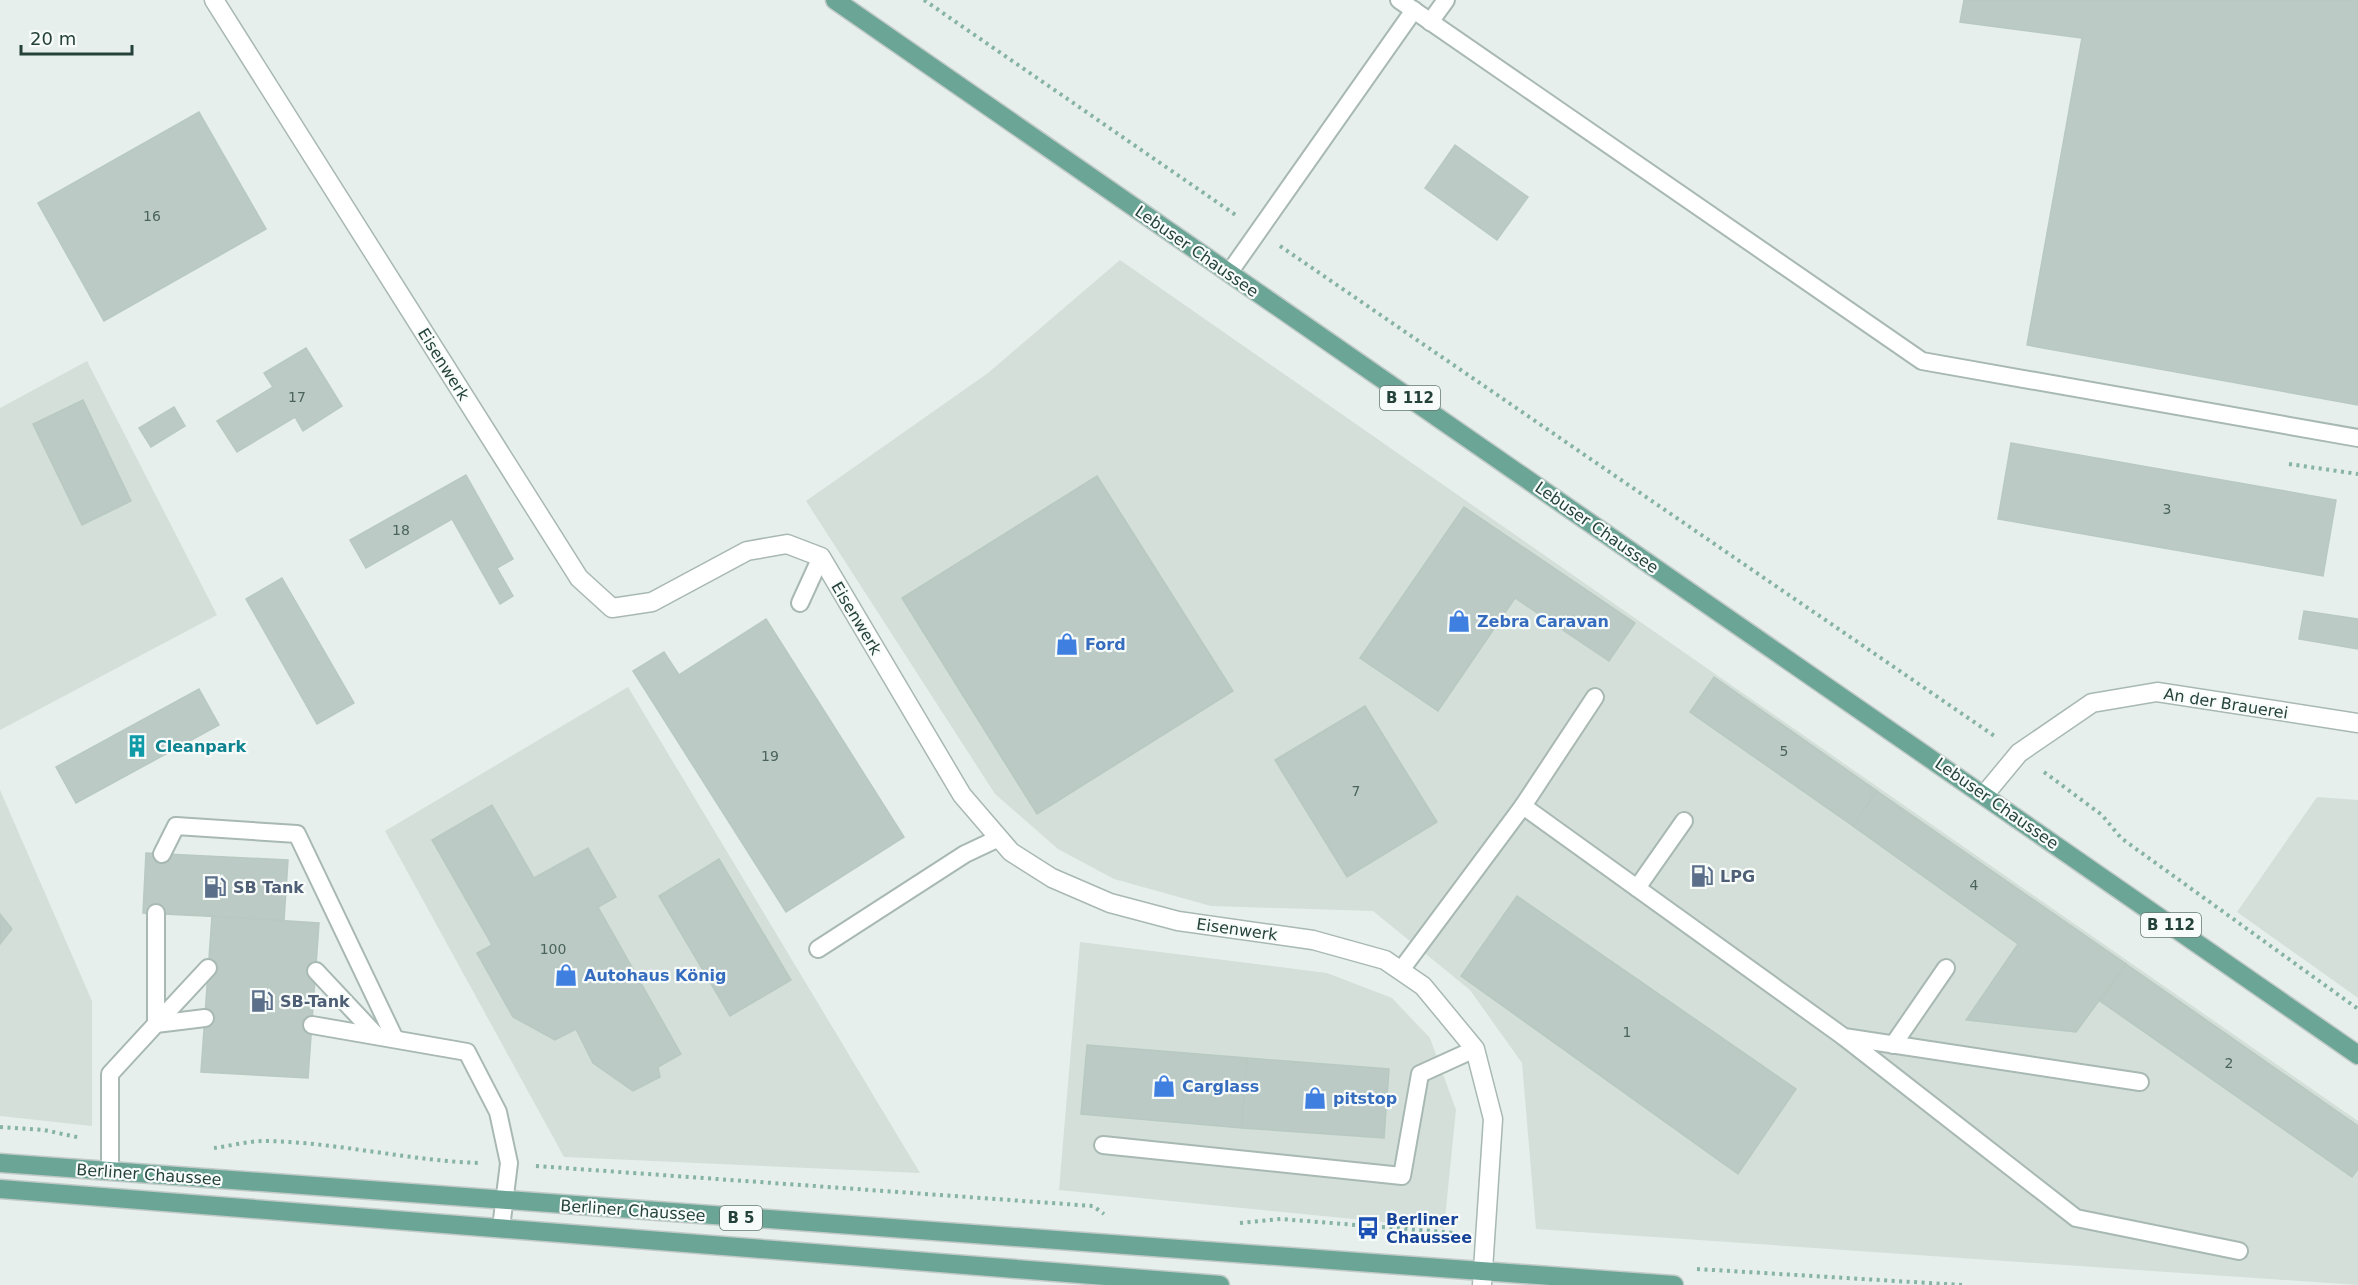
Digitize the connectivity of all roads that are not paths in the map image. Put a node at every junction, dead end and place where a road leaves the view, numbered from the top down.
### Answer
1 (214, 0) edge
2 (836, 0) edge
3 (1399, 0) edge
4 (1446, 0) edge
5 (1414, 10) junction
6 (1430, 22) junction
7 (1229, 273) junction
8 (2358, 438) edge
9 (821, 556) junction
10 (800, 603) dead end
11 (1595, 697) dead end
12 (2358, 723) edge
13 (1985, 794) junction
14 (1523, 806) junction
15 (1684, 821) dead end
16 (999, 838) junction
17 (162, 854) dead end
18 (1637, 888) junction
19 (156, 913) dead end
20 (818, 949) dead end
21 (208, 968) dead end
22 (1946, 968) dead end
23 (1401, 970) junction
24 (315, 971) dead end
25 (205, 1018) dead end
26 (156, 1024) junction
27 (312, 1025) dead end
28 (377, 1036) junction
29 (1844, 1037) junction
30 (395, 1039) junction
31 (1893, 1045) junction
32 (1475, 1049) junction
33 (2358, 1055) edge
34 (2140, 1082) dead end
35 (1103, 1145) dead end
36 (0, 1163) edge
37 (110, 1171) junction
38 (0, 1189) edge
39 (504, 1201) junction
40 (501, 1228) junction
41 (2239, 1251) dead end
42 (1482, 1277) edge
43 (1220, 1285) edge
44 (1674, 1285) edge

1 - 9 street, Eisenwerk
2 - 7 main road, Lebuser Chaussee / B 112
3 - 5 lane
4 - 6 lane
5 - 6 lane
5 - 7 lane
6 - 8 lane
7 - 13 main road, Lebuser Chaussee / B 112
9 - 10 lane
9 - 16 street, Eisenwerk
11 - 14 lane
12 - 13 street, An der Brauerei
13 - 33 main road, Lebuser Chaussee / B 112
14 - 18 lane
14 - 23 lane
15 - 18 lane
16 - 20 lane
16 - 23 street, Eisenwerk
17 - 30 lane
18 - 29 lane
19 - 26 lane
21 - 26 lane
22 - 31 lane
23 - 32 street, Eisenwerk
24 - 28 lane
25 - 26 lane
26 - 37 lane
27 - 28 lane
28 - 30 lane
29 - 31 lane
29 - 41 lane
30 - 39 lane
31 - 34 lane
32 - 35 lane
32 - 42 street, Eisenwerk
36 - 37 main road, Berliner Chaussee / B 5
37 - 39 main road, Berliner Chaussee / B 5
38 - 40 main road, Berliner Chaussee / B 5
39 - 40 lane
39 - 42 main road, Berliner Chaussee / B 5
40 - 43 main road, Berliner Chaussee / B 5
42 - 44 main road, Berliner Chaussee / B 5

